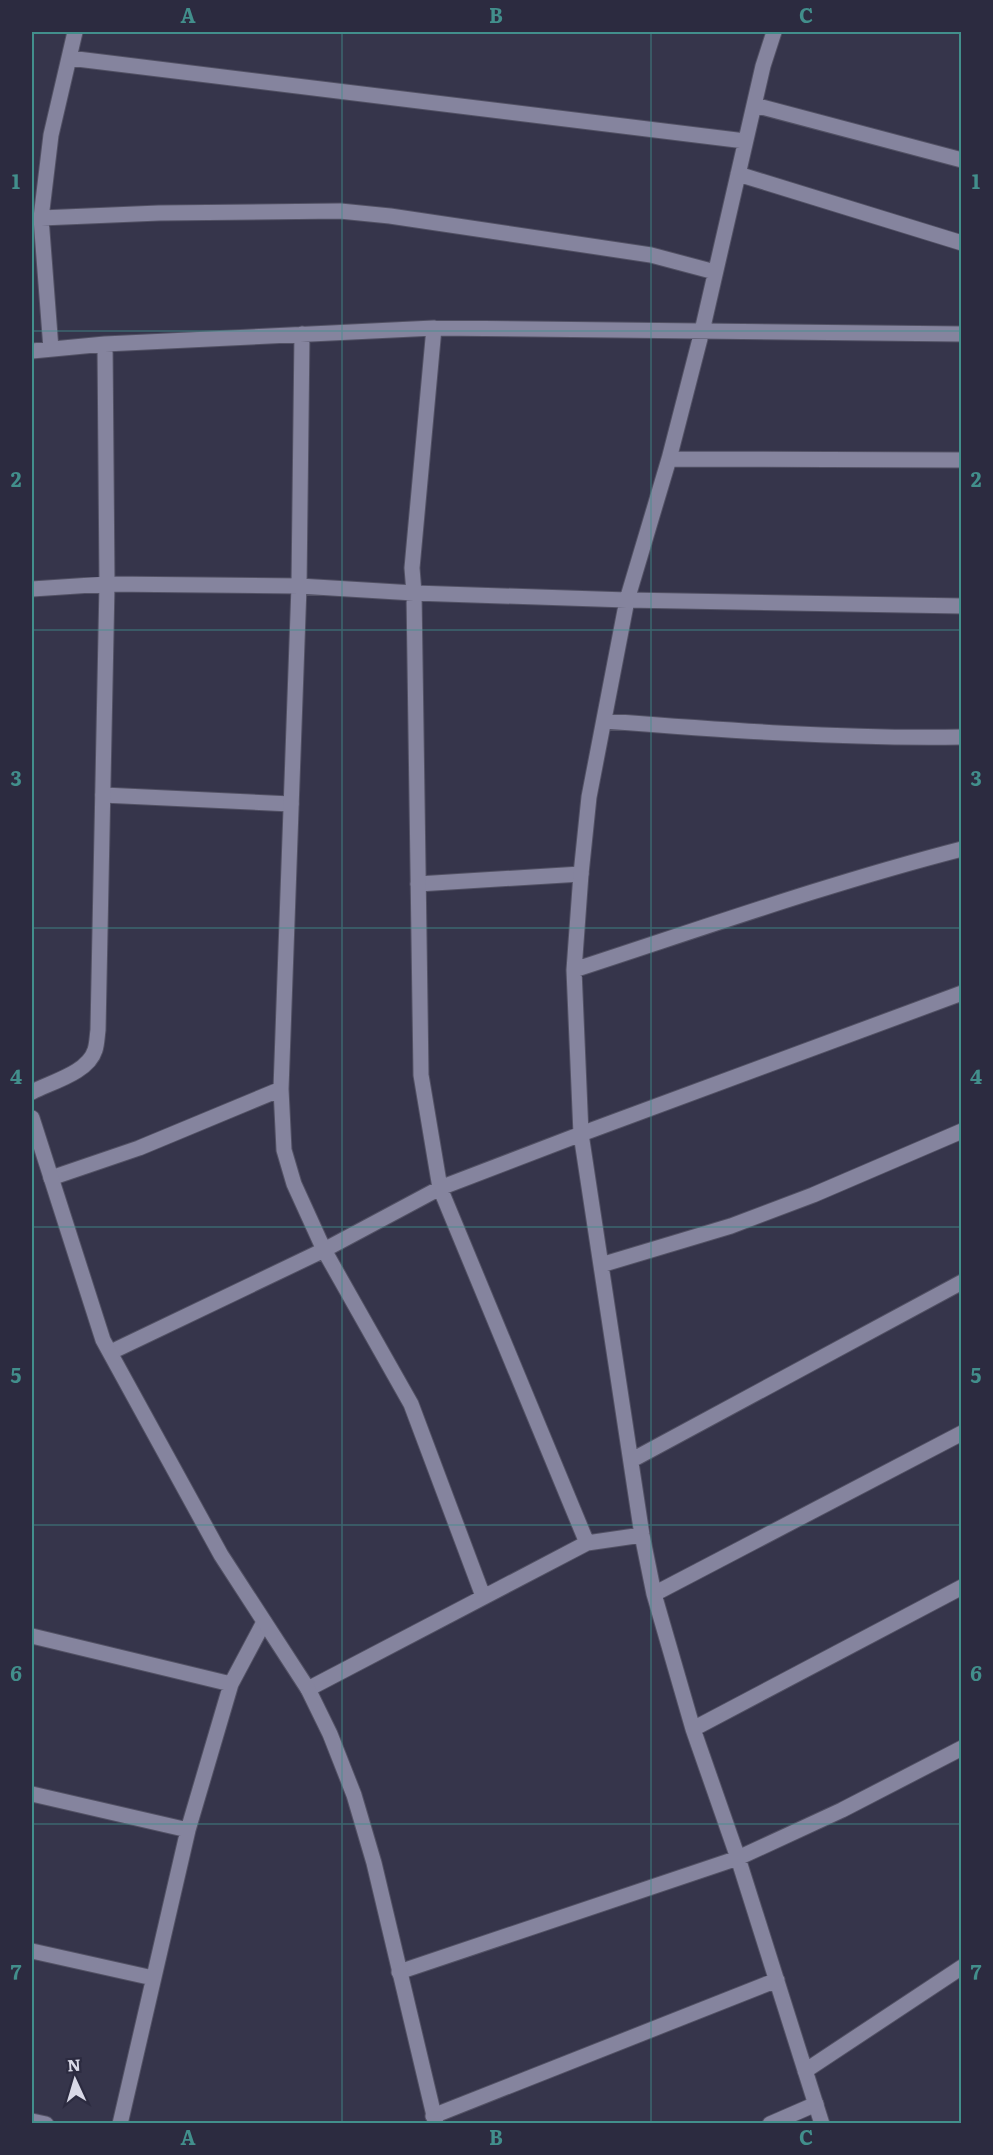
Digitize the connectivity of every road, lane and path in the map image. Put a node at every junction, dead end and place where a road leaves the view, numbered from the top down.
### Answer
1 (75, 32) edge
2 (772, 32) edge
3 (69, 58) junction
4 (754, 105) junction
5 (745, 141) junction
6 (962, 160) edge
7 (738, 174) junction
8 (41, 218) junction
9 (962, 243) edge
10 (715, 272) junction
11 (434, 328) junction
12 (702, 331) junction
13 (302, 334) junction
14 (962, 334) edge
15 (105, 344) junction
16 (51, 349) junction
17 (32, 351) edge
18 (669, 459) junction
19 (962, 460) edge
20 (107, 584) junction
21 (299, 586) junction
22 (32, 589) edge
23 (414, 593) junction
24 (627, 600) junction
25 (962, 606) edge
26 (604, 721) junction
27 (962, 737) edge
28 (103, 795) junction
29 (291, 804) junction
30 (962, 849) edge
31 (581, 874) junction
32 (418, 884) junction
33 (574, 970) junction
34 (962, 993) edge
35 (281, 1089) junction
36 (32, 1092) edge
37 (32, 1118) edge
38 (962, 1131) edge
39 (581, 1134) junction
40 (51, 1178) junction
41 (440, 1188) junction
42 (324, 1250) junction
43 (601, 1265) junction
44 (962, 1282) edge
45 (111, 1352) junction
46 (962, 1433) edge
47 (632, 1460) junction
48 (642, 1535) junction
49 (587, 1543) junction
50 (962, 1587) edge
51 (654, 1594) junction
52 (483, 1596) junction
53 (264, 1622) junction
54 (32, 1636) edge
55 (231, 1684) junction
56 (308, 1689) junction
57 (693, 1729) junction
58 (962, 1748) edge
59 (32, 1794) edge
60 (188, 1830) junction
61 (738, 1858) junction
62 (32, 1951) edge
63 (962, 1967) edge
64 (399, 1972) junction
65 (153, 1978) junction
66 (777, 1980) junction
67 (806, 2071) junction
68 (816, 2104) junction
69 (434, 2120) edge
70 (32, 2121) edge
71 (46, 2124) edge
72 (120, 2124) edge
73 (770, 2124) edge
74 (822, 2124) edge

1 - 3 street
2 - 4 street
3 - 5 street
3 - 8 street
4 - 5 street
4 - 6 street
5 - 7 street
7 - 9 street
7 - 10 street
8 - 10 street
8 - 16 street
10 - 12 street
11 - 12 street
11 - 13 street
11 - 23 street
12 - 14 street
12 - 18 street
13 - 15 street
13 - 21 street
15 - 16 street
15 - 20 street
16 - 17 street
18 - 19 street
18 - 24 street
20 - 21 street
20 - 22 street
20 - 28 street
21 - 23 street
21 - 29 street
23 - 24 street
23 - 32 street
24 - 25 street
24 - 26 street
26 - 27 street
26 - 31 street
28 - 29 street
28 - 36 street
29 - 35 street
30 - 33 street
31 - 32 street
31 - 33 street
32 - 41 street
33 - 39 street
34 - 39 street
35 - 40 street
35 - 42 street
37 - 40 street
38 - 43 street
39 - 41 street
39 - 43 street
40 - 45 street
41 - 42 street
41 - 49 street
42 - 45 street
42 - 52 street
43 - 47 street
44 - 47 street
45 - 53 street
46 - 51 street
47 - 48 street
48 - 49 street
48 - 51 street
49 - 52 street
50 - 57 street
51 - 57 street
52 - 56 street
53 - 55 street
53 - 56 street
54 - 55 street
55 - 60 street
56 - 64 street
57 - 61 street
58 - 61 street
59 - 60 street
60 - 65 street
61 - 64 street
61 - 66 street
62 - 65 street
63 - 67 street
64 - 69 street
65 - 72 street
66 - 67 street
66 - 69 street
67 - 68 street
68 - 73 street
68 - 74 street
70 - 71 street

